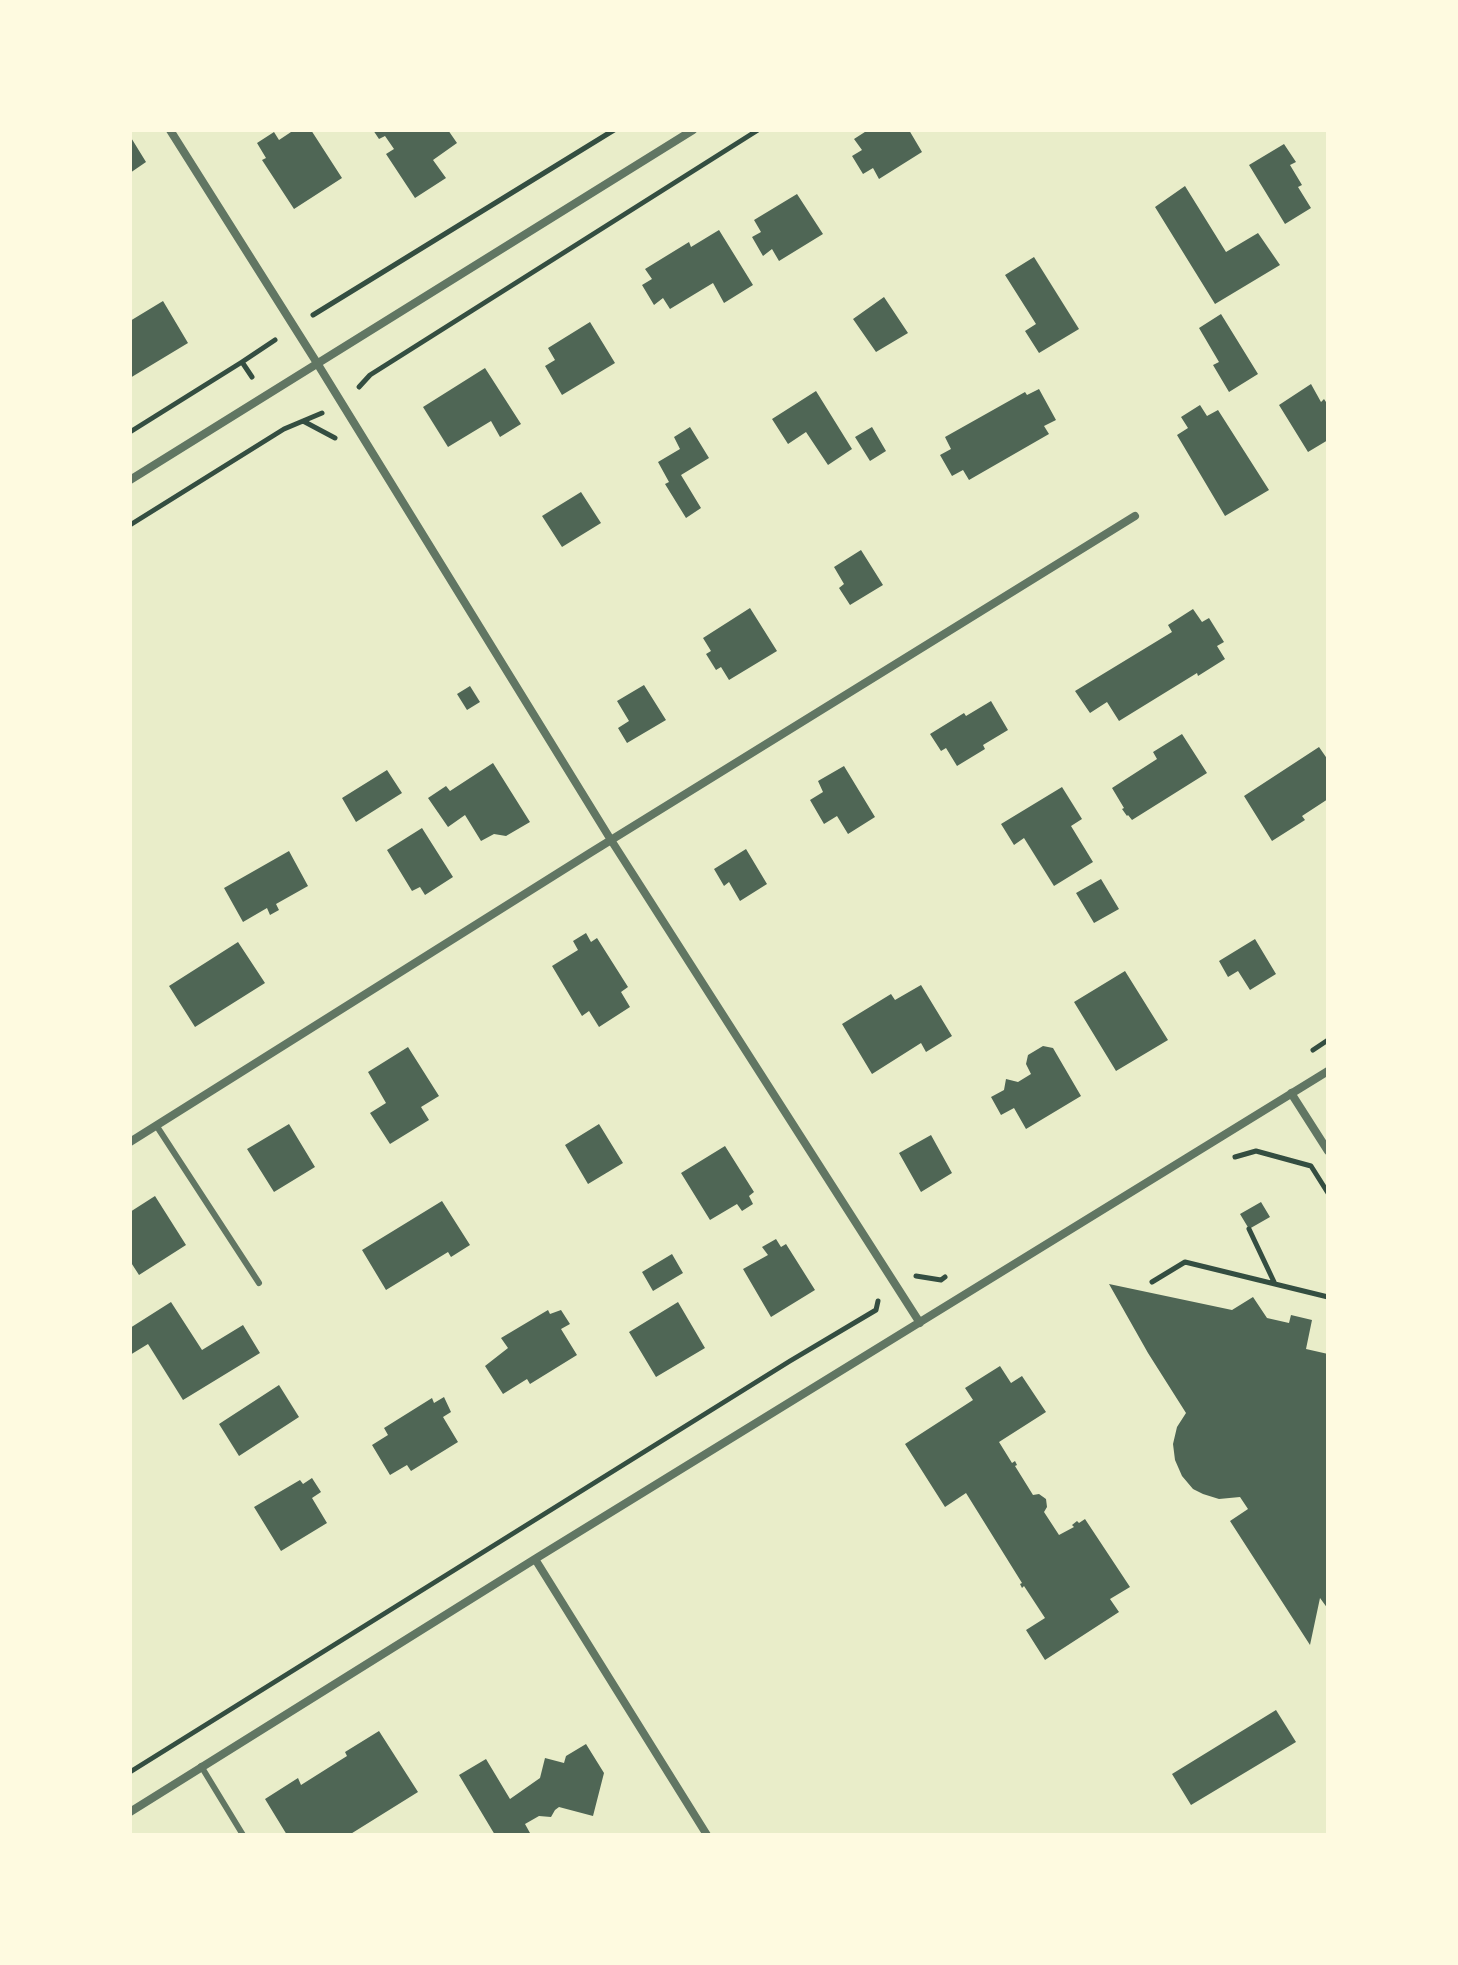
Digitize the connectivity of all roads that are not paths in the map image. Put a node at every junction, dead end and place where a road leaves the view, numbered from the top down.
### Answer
1 (170, 130) edge
2 (693, 130) edge
3 (317, 363) junction
4 (130, 480) edge
5 (1135, 516) dead end
6 (611, 840) junction
7 (1328, 1071) edge
8 (1291, 1093) junction
9 (156, 1125) junction
10 (130, 1142) edge
11 (1328, 1151) edge
12 (259, 1283) dead end
13 (920, 1323) junction
14 (535, 1559) junction
15 (201, 1766) junction
16 (130, 1812) edge
17 (243, 1835) edge
18 (707, 1835) edge

1 - 3 street
2 - 3 street
3 - 4 street
3 - 6 street
5 - 6 street
6 - 9 street
6 - 13 street
7 - 8 street
8 - 11 street
8 - 13 street
9 - 10 street
9 - 12 lane
13 - 14 street
14 - 15 street
14 - 18 street
15 - 16 street
15 - 17 lane

